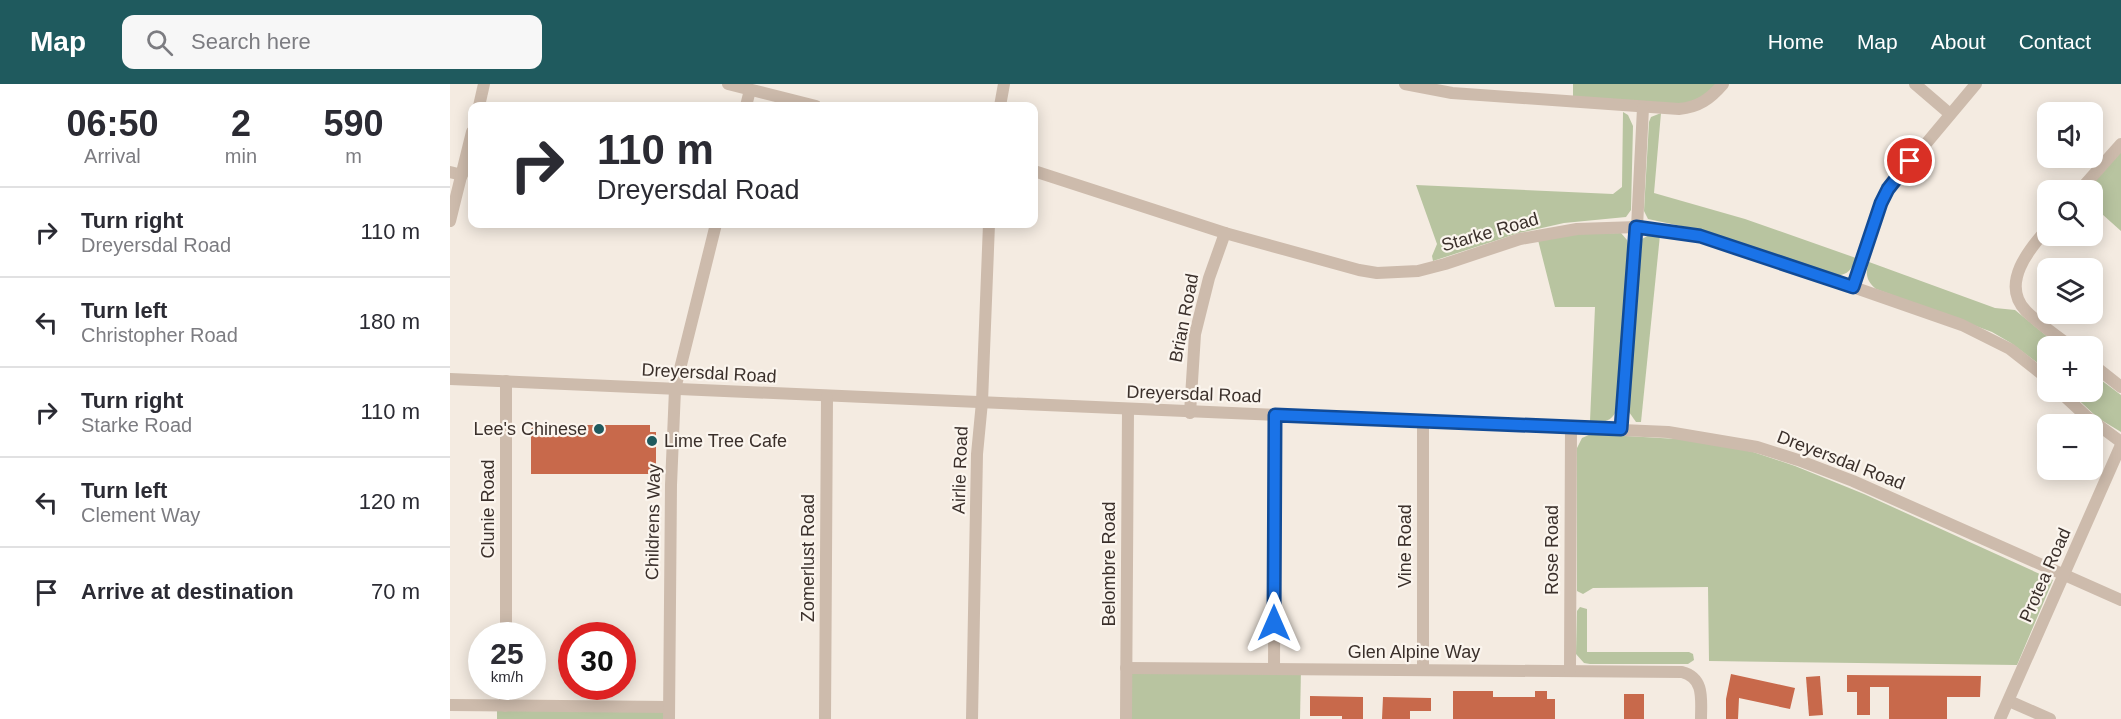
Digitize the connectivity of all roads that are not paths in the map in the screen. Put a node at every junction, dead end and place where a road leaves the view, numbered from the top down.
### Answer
1 (484, 84) edge
2 (728, 84) edge
3 (1004, 84) edge
4 (1405, 84) edge
5 (1723, 84) edge
6 (1915, 84) edge
7 (1976, 84) edge
8 (750, 90) junction
9 (480, 102) edge
10 (747, 102) edge
11 (800, 102) edge
12 (1001, 102) edge
13 (1643, 108) junction
14 (1950, 114) junction
15 (468, 142) edge
16 (2121, 144) edge
17 (1038, 172) edge
18 (456, 173) edge
19 (2089, 180) edge
20 (450, 221) edge
21 (1636, 227) junction
22 (715, 228) edge
23 (989, 228) edge
24 (1225, 232) junction
25 (2037, 241) edge
26 (1853, 287) junction
27 (2058, 336) edge
28 (2037, 370) edge
29 (2103, 371) edge
30 (450, 379) edge
31 (506, 381) junction
32 (2119, 381) edge
33 (675, 389) junction
34 (827, 397) junction
35 (982, 402) junction
36 (2071, 402) edge
37 (1128, 410) junction
38 (1190, 413) junction
39 (1275, 415) junction
40 (1423, 422) junction
41 (1571, 428) junction
42 (1621, 429) junction
43 (2121, 444) edge
44 (2064, 576) junction
45 (2121, 600) edge
46 (506, 622) edge
47 (1126, 668) junction
48 (1274, 669) junction
49 (1423, 670) junction
50 (1570, 671) junction
51 (505, 700) edge
52 (2009, 701) junction
53 (450, 705) edge
54 (505, 706) junction
55 (669, 713) edge
56 (825, 719) edge
57 (972, 719) edge
58 (1125, 719) edge
59 (1701, 719) edge
60 (2000, 719) edge
61 (2050, 719) edge

1 - 9 street
2 - 8 street
3 - 12 street
4 - 13 street
5 - 13 street
6 - 14 street
7 - 14 street
8 - 10 street
8 - 11 street
13 - 21 street
14 - 26 street
15 - 18 street
16 - 19 street
17 - 24 street, Starke Road
18 - 20 street
21 - 24 street, Starke Road
21 - 26 street, Starke Road
21 - 42 street
22 - 33 street, Childrens Way
23 - 35 street, Airlie Road
24 - 38 street, Brian Road
25 - 27 street
26 - 28 street, Starke Road
29 - 32 street
30 - 31 street, Dreyersdal Road
31 - 33 street, Dreyersdal Road
31 - 46 street, Clunie Road
33 - 34 street, Dreyersdal Road
33 - 55 street, Childrens Way
34 - 35 street, Dreyersdal Road
34 - 56 street, Zomerlust Road
35 - 37 street, Dreyersdal Road
35 - 57 street, Airlie Road
36 - 43 street
37 - 38 street, Dreyersdal Road
37 - 47 street, Belombre Road
38 - 39 street, Dreyersdal Road
39 - 40 street, Dreyersdal Road
39 - 48 street
40 - 41 street, Dreyersdal Road
40 - 49 street, Vine Road
41 - 42 street, Dreyersdal Road
41 - 50 street, Rose Road
42 - 44 street, Dreyersdal Road
43 - 44 street, Protea Road
44 - 45 street, Dreyersdal Road
44 - 52 street, Protea Road
47 - 48 street, Glen Alpine Way
47 - 58 street, Belombre Road
48 - 49 street, Glen Alpine Way
49 - 50 street, Glen Alpine Way
50 - 59 street, Glen Alpine Way
51 - 54 street
52 - 60 street, Protea Road
52 - 61 street
53 - 54 street
54 - 55 street

